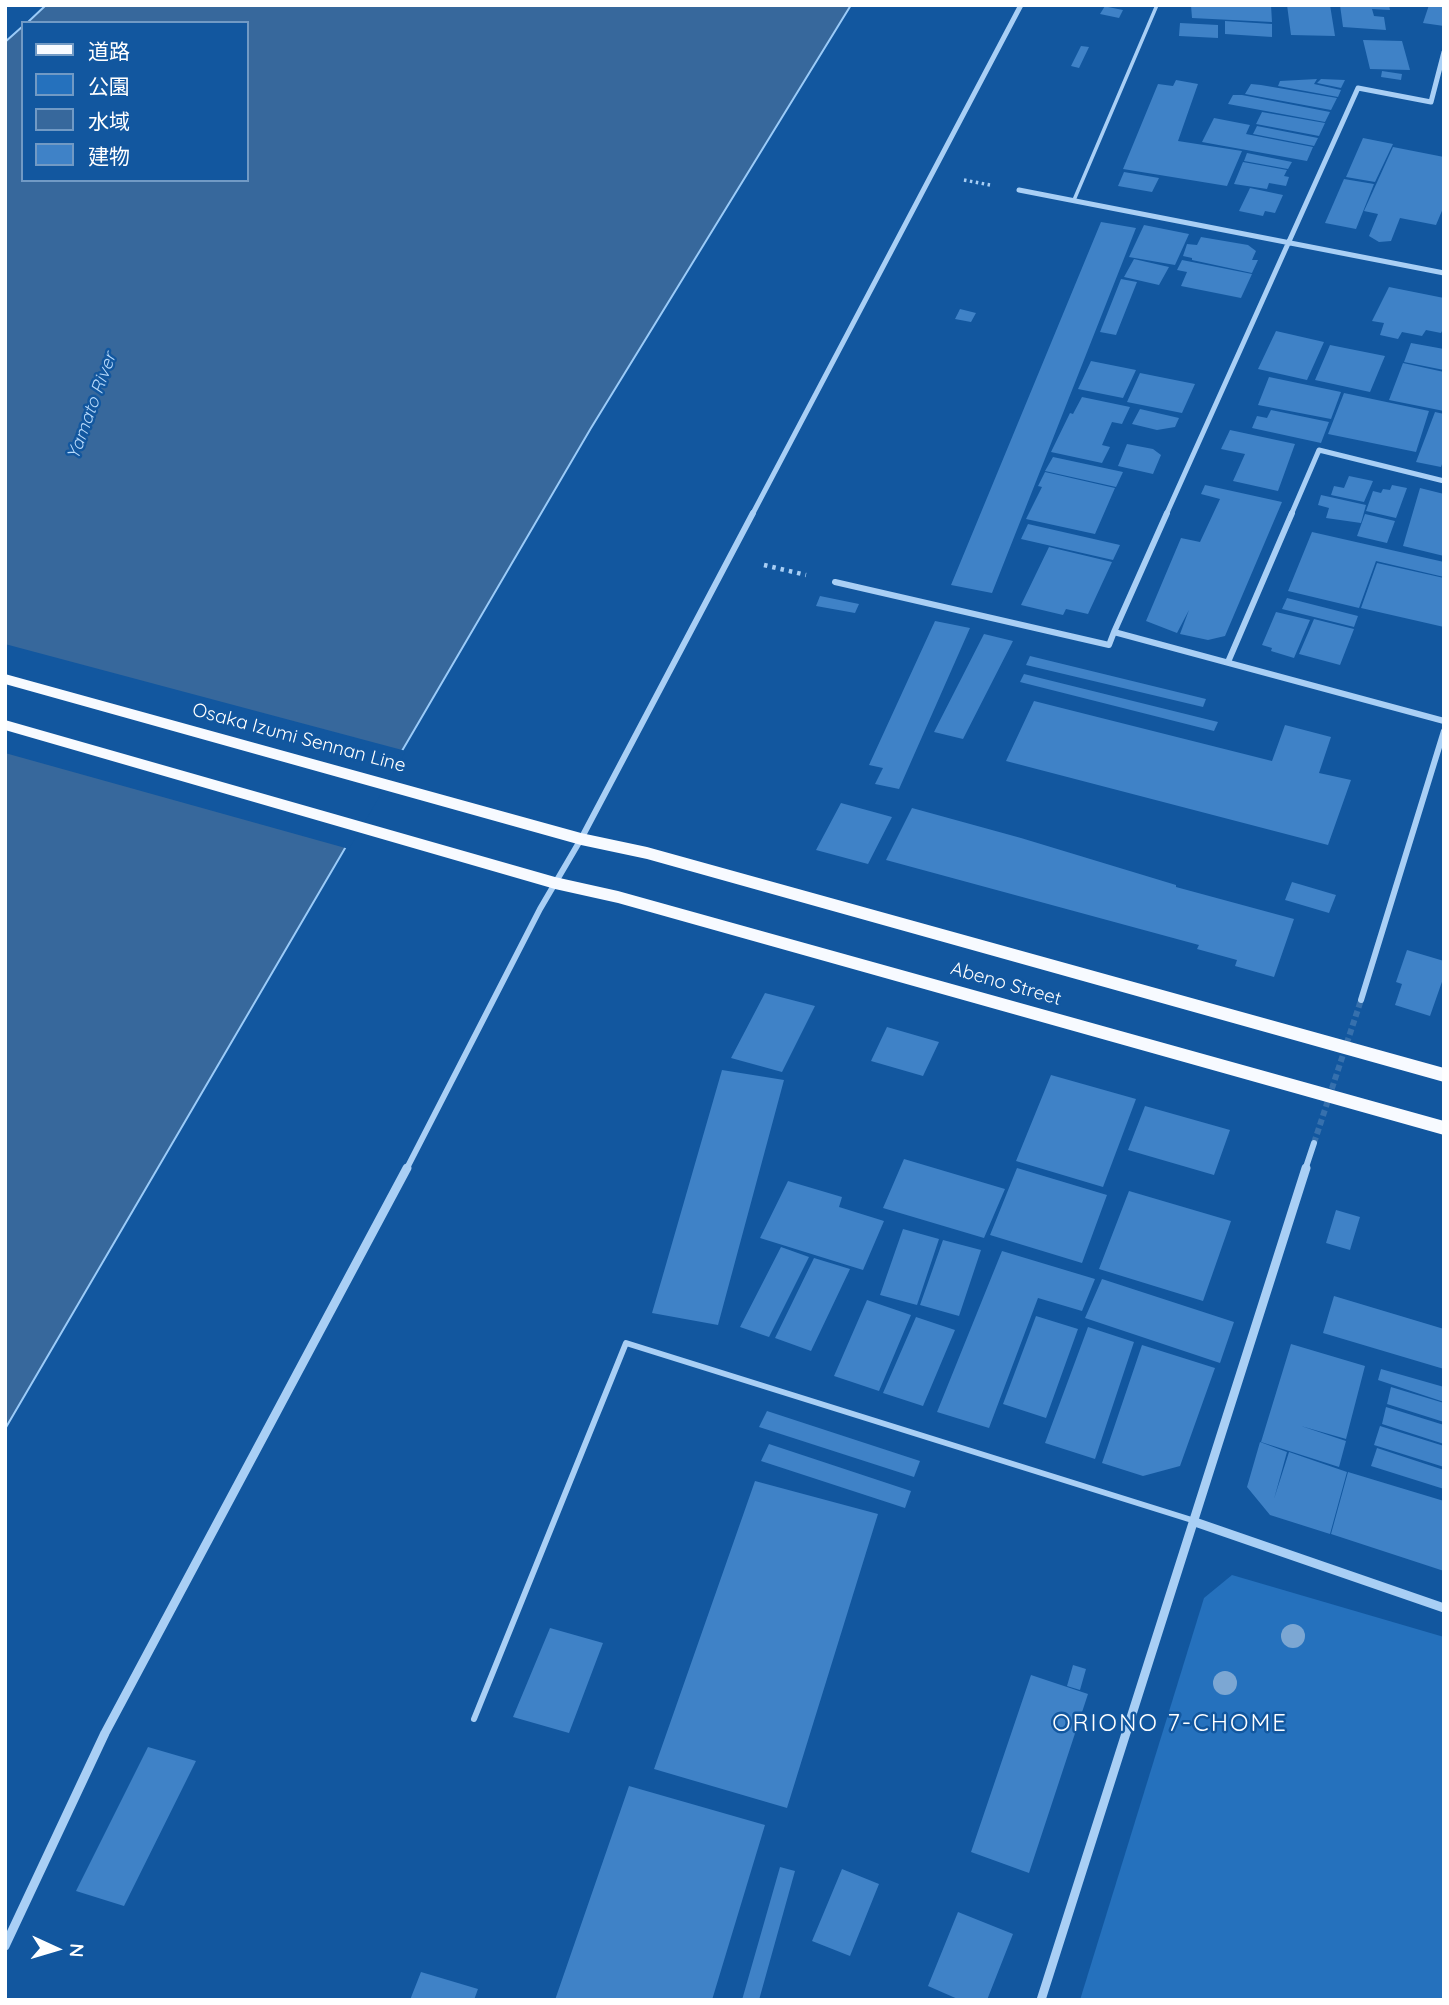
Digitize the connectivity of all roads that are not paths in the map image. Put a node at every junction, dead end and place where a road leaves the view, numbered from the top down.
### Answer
1 (1021, 5) edge
2 (1157, 5) edge
3 (1444, 52) edge
4 (1019, 190) dead end
5 (1074, 200) junction
6 (1286, 243) junction
7 (1444, 273) edge
8 (1444, 481) edge
9 (835, 582) road end
10 (1114, 632) junction
11 (1228, 662) junction
12 (5, 679) edge
13 (1444, 721) edge
14 (5, 725) edge
15 (1444, 731) edge
16 (581, 839) junction
17 (555, 883) junction
18 (1360, 1000) tunnel mouth
19 (1444, 1075) edge
20 (1444, 1128) edge
21 (1314, 1143) tunnel mouth
22 (1195, 1522) junction
23 (1444, 1608) edge
24 (474, 1719) dead end
25 (5, 1946) edge
26 (1041, 2000) edge

1 - 16 street
2 - 5 lane
3 - 6 street
4 - 5 street
5 - 6 street
6 - 7 street
6 - 10 street
8 - 11 street
9 - 10 street
10 - 11 street
11 - 13 street
12 - 16 main road, Osaka Izumi Sennan Line
14 - 17 main road
15 - 18 street
16 - 17 street
16 - 19 main road, Abeno Street
17 - 20 main road, Abeno Street
17 - 25 street
21 - 22 street
22 - 23 street
22 - 24 lane
22 - 26 street

